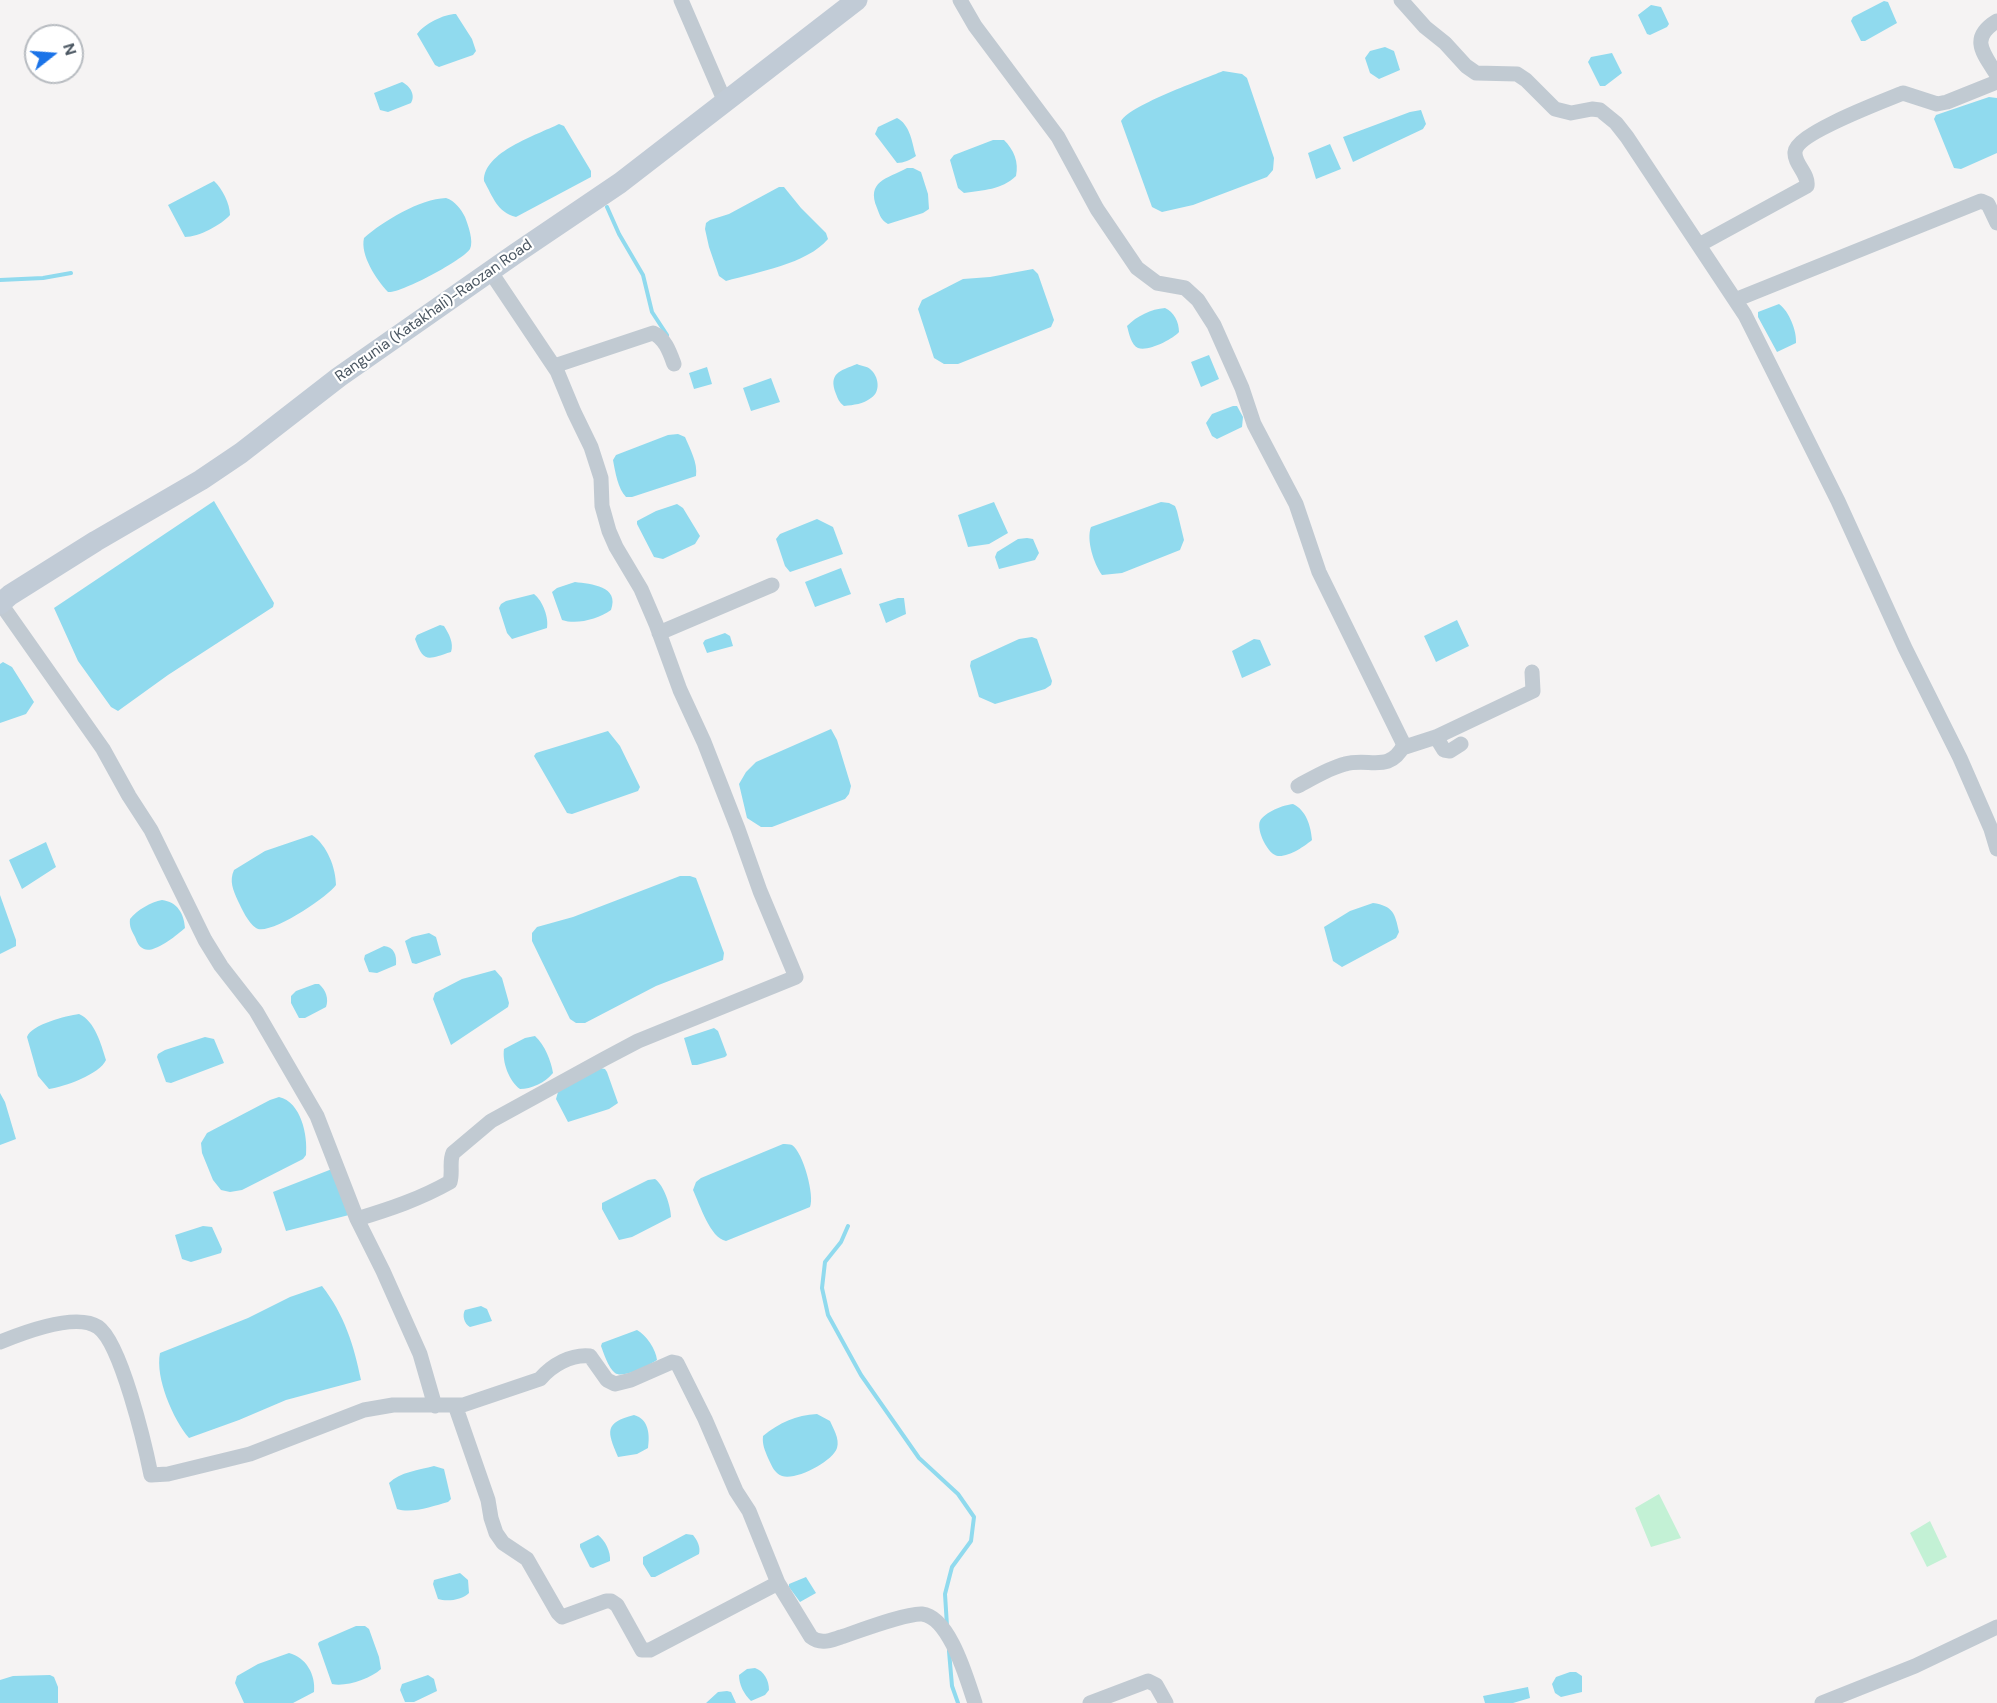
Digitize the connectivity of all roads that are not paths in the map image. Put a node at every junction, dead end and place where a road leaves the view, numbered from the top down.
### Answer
1 (681, 0) edge
2 (857, 0) edge
3 (960, 0) edge
4 (1401, 0) edge
5 (1997, 21) edge
6 (1997, 75) edge
7 (1997, 82) edge
8 (725, 102) junction
9 (1997, 223) edge
10 (1699, 244) junction
11 (490, 271) junction
12 (1735, 300) junction
13 (674, 364) dead end
14 (554, 366) junction
15 (772, 585) dead end
16 (0, 604) edge
17 (659, 633) junction
18 (1532, 672) dead end
19 (1436, 737) junction
20 (1461, 744) dead end
21 (1402, 748) junction
22 (1298, 786) dead end
23 (1997, 849) edge
24 (357, 1219) junction
25 (0, 1342) edge
26 (455, 1405) junction
27 (435, 1406) junction
28 (778, 1583) junction
29 (1997, 1627) edge
30 (975, 1703) edge
31 (1090, 1703) edge
32 (1166, 1703) edge
33 (1822, 1703) edge

1 - 8 street
2 - 8 main road, Rangunia (Katakhali)-Raozan Road
3 - 21 street
4 - 10 street
5 - 6 street
7 - 10 street
8 - 11 main road, Rangunia (Katakhali)-Raozan Road
9 - 12 street
10 - 12 street
11 - 14 street
11 - 16 main road, Rangunia (Katakhali)-Raozan Road
12 - 23 street
13 - 14 street
14 - 17 street
15 - 17 street
16 - 24 street
17 - 24 street
18 - 19 street
19 - 20 street
19 - 21 street
21 - 22 street
24 - 27 street
25 - 27 street
26 - 27 street
26 - 28 street
26 - 28 street
28 - 30 street
29 - 33 street
31 - 32 street

